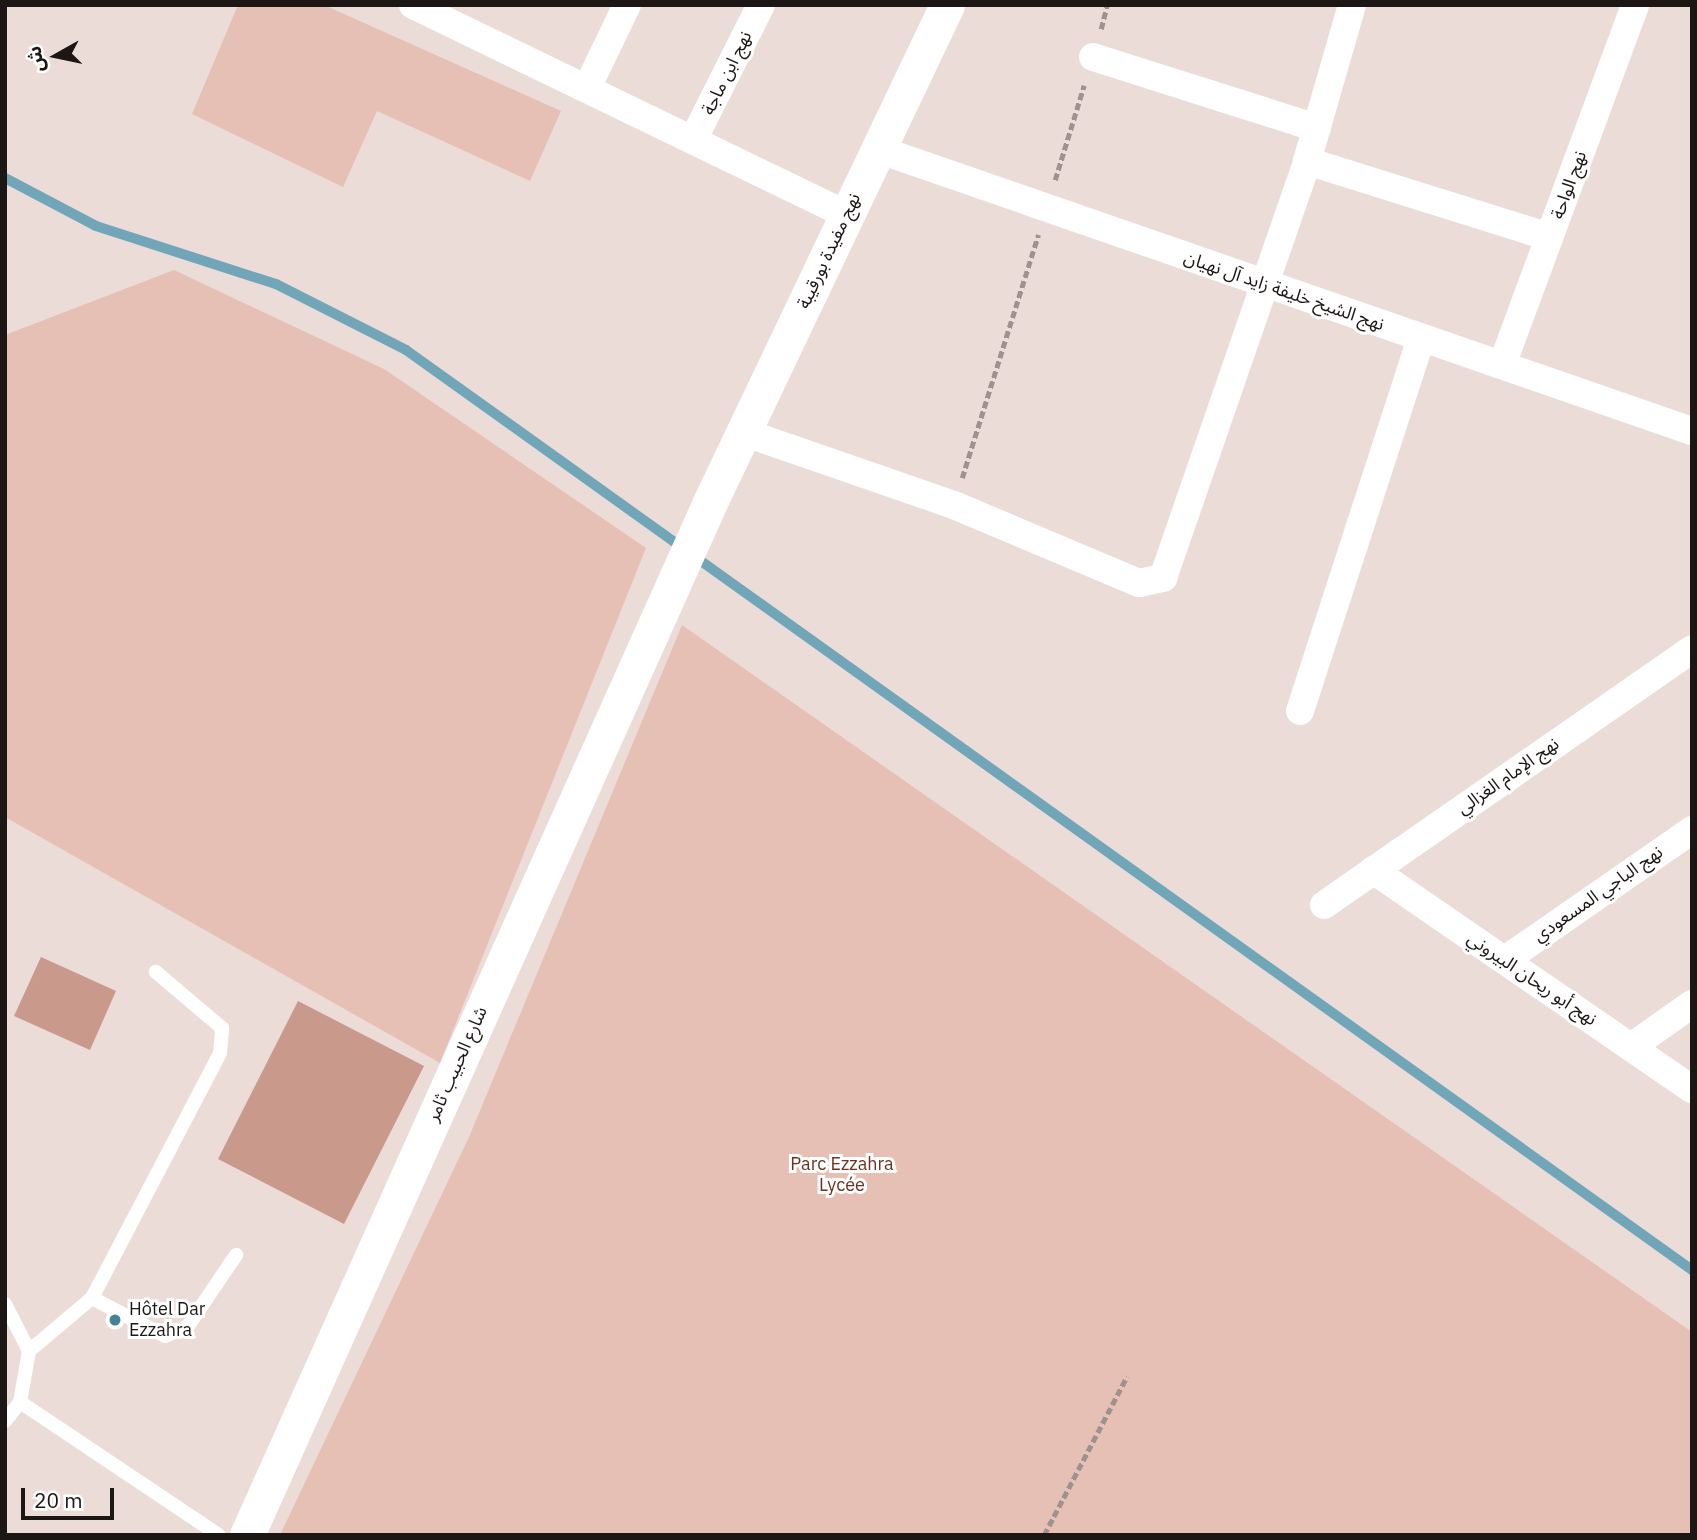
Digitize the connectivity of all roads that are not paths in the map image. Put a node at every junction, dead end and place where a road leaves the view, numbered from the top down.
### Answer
1 (412, 5) edge
2 (627, 5) edge
3 (761, 5) edge
4 (947, 5) edge
5 (1352, 5) edge
6 (1635, 5) edge
7 (466, 16) edge
8 (1093, 57) road end
9 (587, 88) junction
10 (1317, 128) junction
11 (693, 141) junction
12 (877, 149) junction
13 (1307, 161) junction
14 (846, 214) junction
15 (1549, 237) junction
16 (1260, 282) junction
17 (1421, 338) junction
18 (1502, 365) junction
19 (743, 432) junction
20 (1692, 432) edge
21 (712, 498) joint
22 (1692, 649) edge
23 (1300, 710) dead end
24 (1692, 830) edge
25 (1373, 870) junction
26 (1324, 905) dead end
27 (1505, 960) junction
28 (156, 972) dead end
29 (1692, 1004) edge
30 (1631, 1047) junction
31 (1692, 1089) edge
32 (236, 1255) dead end
33 (92, 1298) junction
34 (5, 1304) edge
35 (29, 1351) junction
36 (20, 1402) junction
37 (5, 1421) edge
38 (219, 1535) edge
39 (247, 1535) edge

1 - 7 street
2 - 9 street
3 - 11 street, نهج ابن ماجة
4 - 12 street, نهج مفيدة بورقيبة
5 - 10 street
6 - 15 street, نهج الواحة
7 - 9 street
8 - 10 street
9 - 11 street
10 - 13 street
11 - 14 street
12 - 14 street, نهج مفيدة بورقيبة
12 - 16 street, نهج الشيخ خليفة زايد آل نهيان
13 - 15 street
13 - 16 street
14 - 19 street, نهج مفيدة بورقيبة
15 - 18 street, نهج الواحة
16 - 17 street, نهج الشيخ خليفة زايد آل نهيان
16 - 19 street
17 - 18 street, نهج الشيخ خليفة زايد آل نهيان
17 - 23 street
18 - 20 street, نهج الشيخ خليفة زايد آل نهيان
19 - 21 street, نهج مفيدة بورقيبة
21 - 39 street, شارع الحبيب ثامر
22 - 25 street, نهج الإمام الغزالي
24 - 27 street, نهج الباجي المسعودي
25 - 26 street, نهج الإمام الغزالي
25 - 27 street, نهج أبو ريحان البيروني
27 - 30 street, نهج أبو ريحان البيروني
28 - 33 lane
29 - 30 street
30 - 31 street, نهج أبو ريحان البيروني
32 - 33 lane
33 - 35 lane
34 - 35 lane
35 - 36 lane
36 - 37 lane
36 - 38 lane

